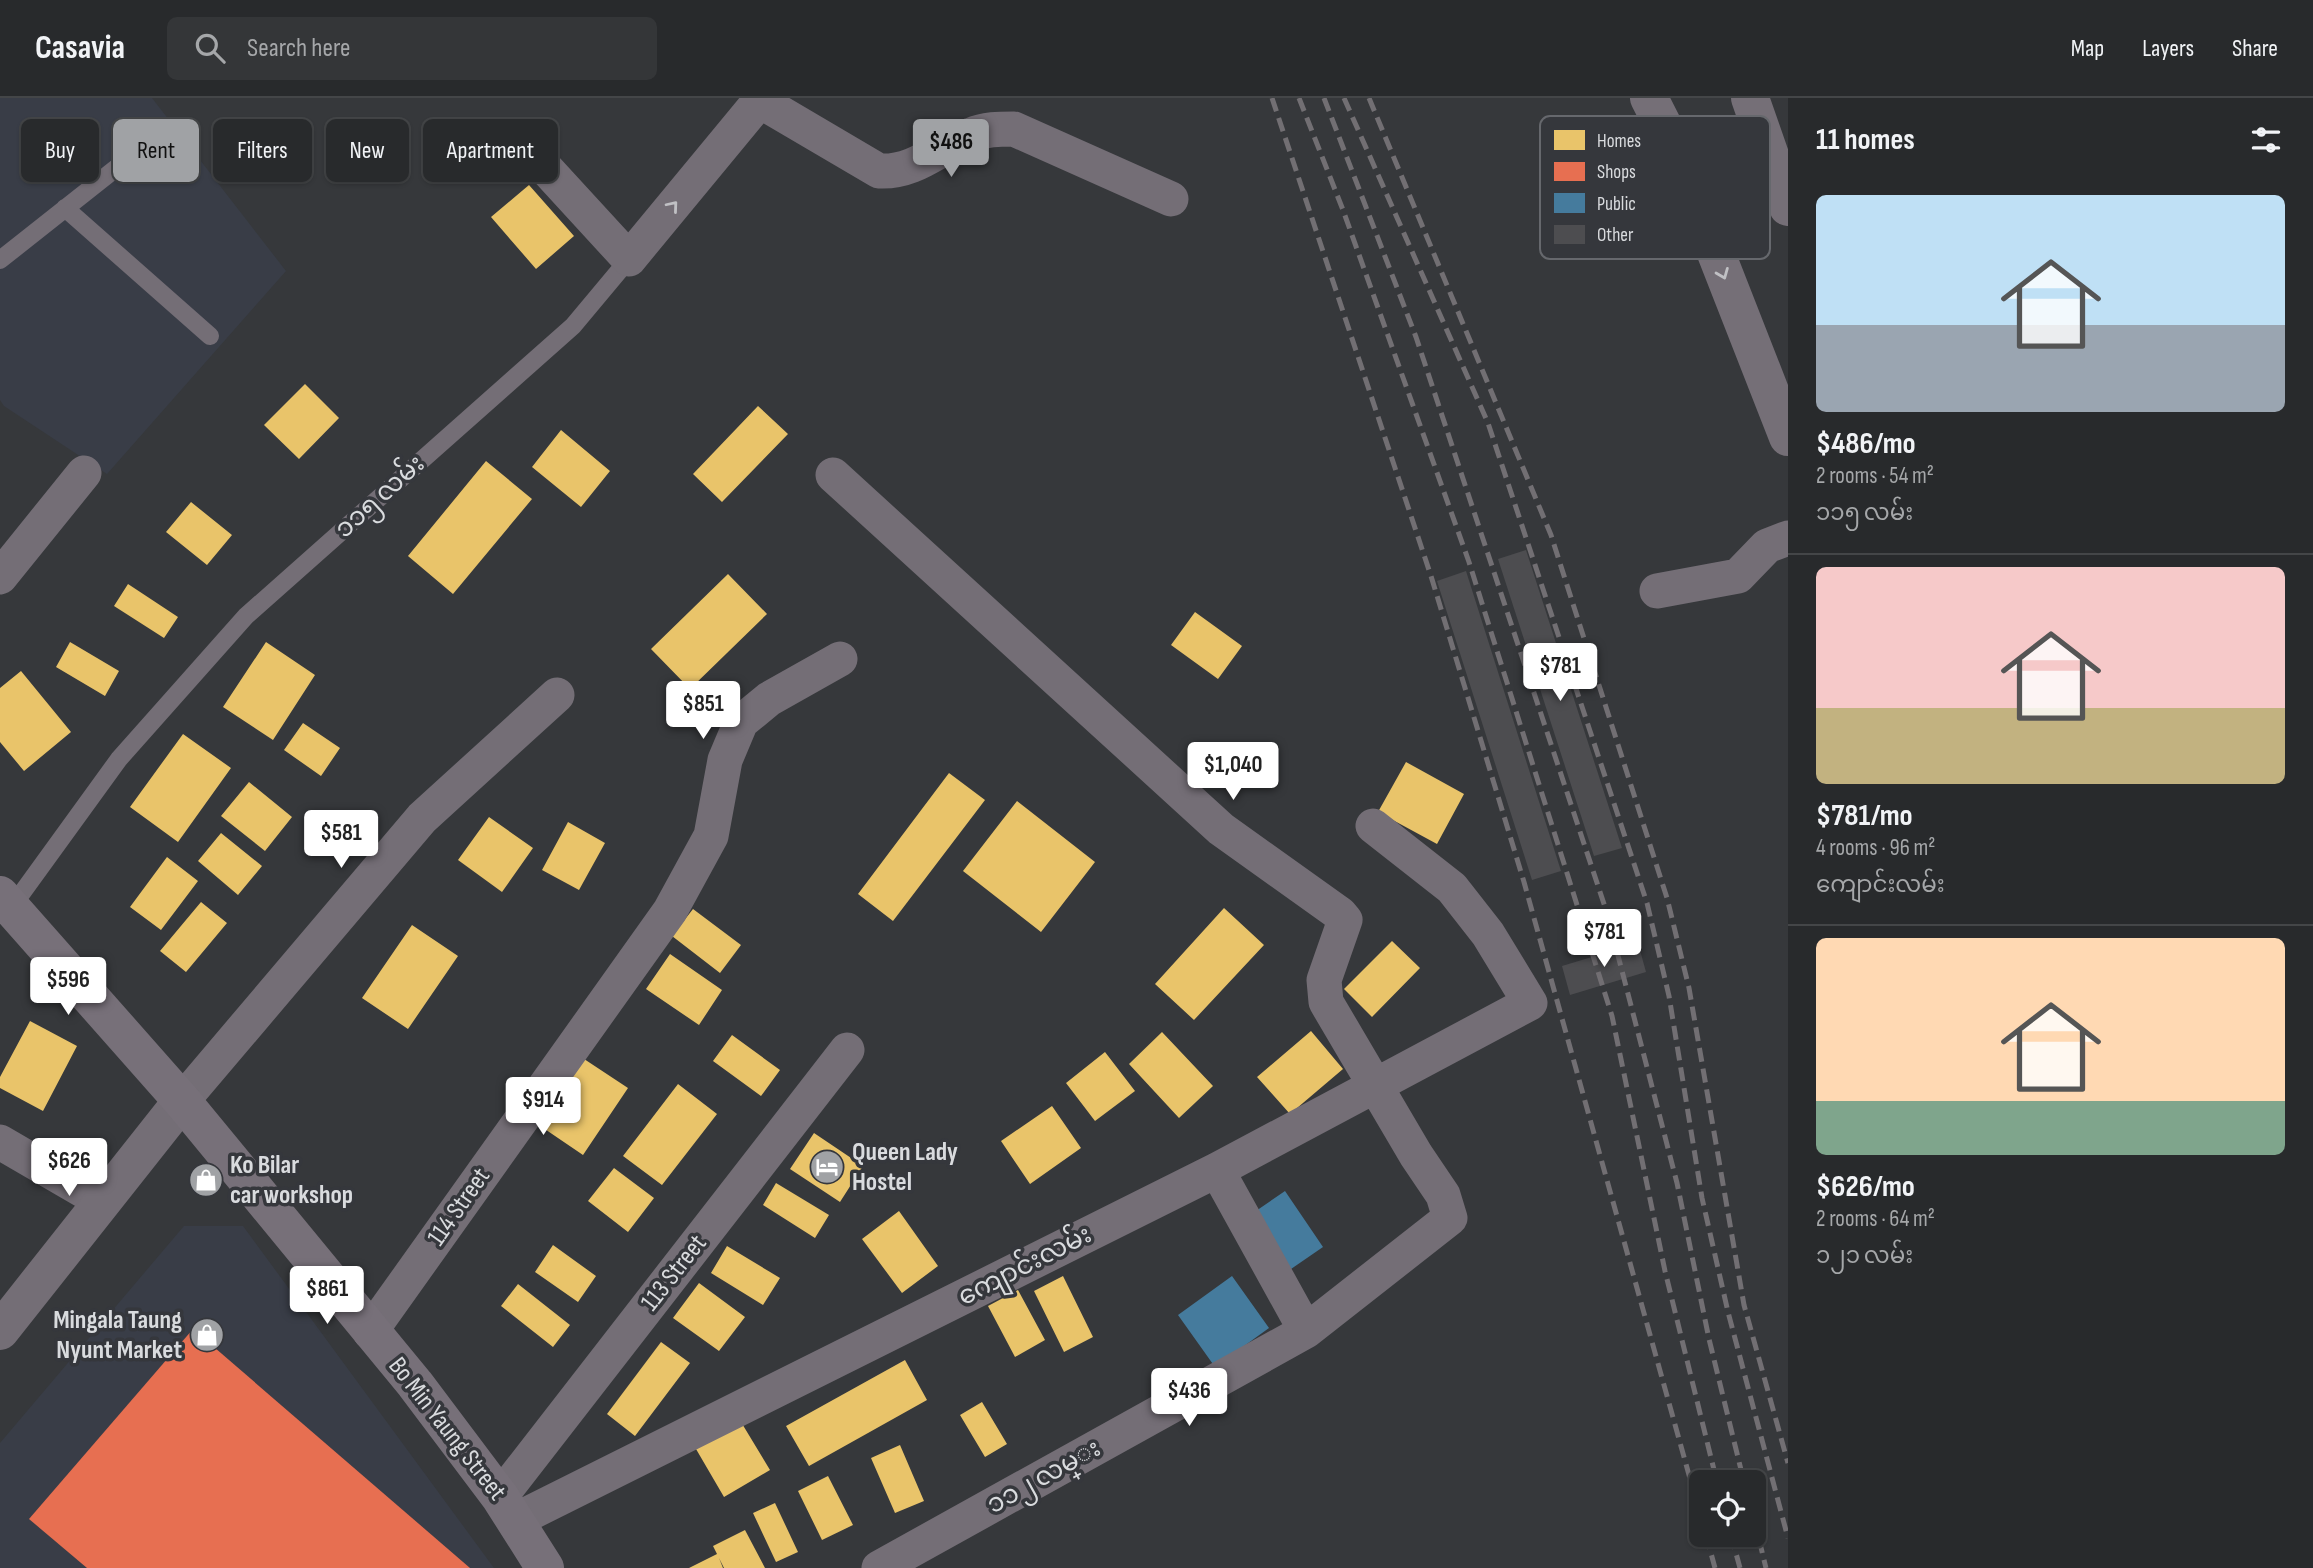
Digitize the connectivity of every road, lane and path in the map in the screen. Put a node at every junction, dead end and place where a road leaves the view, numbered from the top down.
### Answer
1 (1649, 98) edge
2 (1750, 98) edge
3 (761, 99) edge
4 (1658, 116) edge
5 (1756, 116) edge
6 (1770, 155) edge
7 (113, 170) edge
8 (558, 182) edge
9 (1171, 199) dead end
10 (1788, 207) edge
11 (65, 208) junction
12 (629, 259) junction
13 (1719, 259) edge
14 (0, 260) edge
15 (210, 336) dead end
16 (1788, 437) edge
17 (84, 473) dead end
18 (833, 475) dead end
19 (1788, 538) edge
20 (0, 577) edge
21 (1657, 591) dead end
22 (840, 659) dead end
23 (557, 695) dead end
24 (1373, 826) dead end
25 (5, 902) edge
26 (847, 1050) dead end
27 (1375, 1085) junction
28 (182, 1101) junction
29 (0, 1142) edge
30 (1217, 1170) junction
31 (103, 1202) junction
32 (0, 1331) edge
33 (1306, 1331) junction
34 (370, 1332) junction
35 (508, 1508) junction
36 (545, 1568) edge
37 (879, 1568) edge

1 -> 4 main road
2 - 5 main road
3 - 9 street
12 -> 3 street, ၁၁၅ လမ်း
6 - 10 main road
7 - 11 lane
8 - 12 street
11 - 14 lane
11 - 15 lane
12 - 25 lane, ၁၁၅ လမ်း
13 -> 16 main road
17 - 20 street
18 - 27 street
19 - 21 street
22 - 34 street, 114 Street
23 - 28 street
24 - 27 street, ကျောင်းလမ်း
25 - 28 main road, Bo Min Yaung Street
26 - 35 street, 113 Street
27 - 30 street, ကျောင်းလမ်း
27 - 33 street, ၁၁၂ လမ္း
28 - 31 street
28 - 34 main road, Bo Min Yaung Street
29 - 31 street
30 - 33 street
30 - 35 street, ကျောင်းလမ်း
31 - 32 street
33 - 37 street, ၁၁၂ လမ္း
34 - 35 main road, Bo Min Yaung Street
35 - 36 main road, Bo Min Yaung Street

